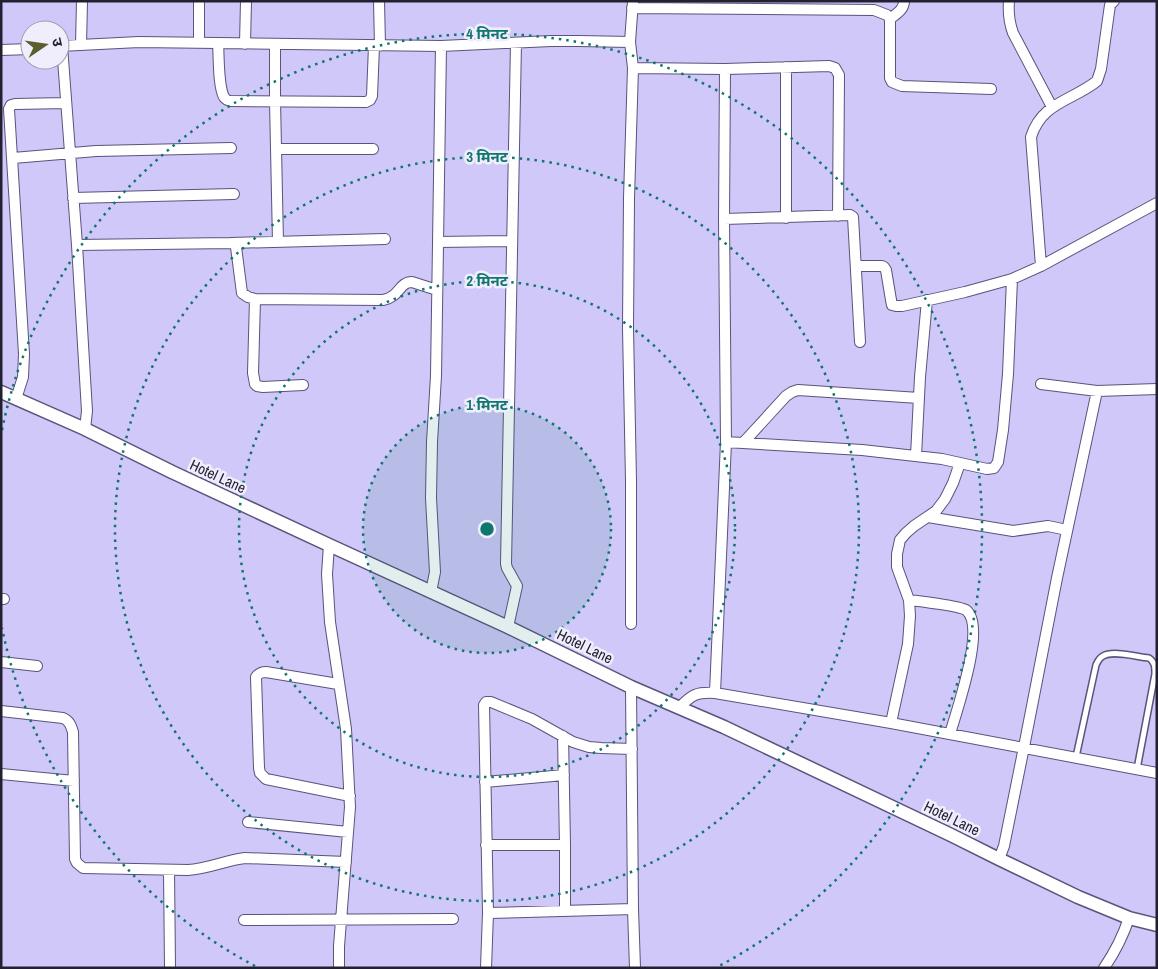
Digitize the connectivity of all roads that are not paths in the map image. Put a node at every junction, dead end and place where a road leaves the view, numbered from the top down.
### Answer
1 (82, 1) edge
2 (199, 1) edge
3 (246, 1) edge
4 (379, 1) edge
5 (904, 1) edge
6 (1010, 1) edge
7 (1114, 1) edge
8 (632, 4) edge
9 (890, 19) junction
10 (630, 42) junction
11 (199, 43) junction
12 (218, 43) junction
13 (516, 43) junction
14 (245, 44) junction
15 (81, 45) junction
16 (275, 45) junction
17 (70, 46) edge
18 (377, 46) junction
19 (441, 46) junction
20 (20, 49) edge
21 (1, 50) edge
22 (786, 67) junction
23 (633, 68) junction
24 (726, 69) junction
25 (63, 70) edge
26 (991, 89) dead end
27 (275, 101) junction
28 (66, 103) junction
29 (1052, 107) junction
30 (231, 148) dead end
31 (276, 148) junction
32 (373, 149) dead end
33 (69, 153) junction
34 (12, 158) junction
35 (234, 194) dead end
36 (73, 198) junction
37 (1156, 207) edge
38 (838, 216) junction
39 (786, 218) junction
40 (724, 219) junction
41 (385, 239) dead end
42 (512, 241) junction
43 (278, 242) junction
44 (438, 242) junction
45 (231, 243) junction
46 (77, 245) junction
47 (856, 266) junction
48 (1041, 266) junction
49 (1012, 279) junction
50 (438, 290) junction
51 (255, 299) junction
52 (927, 300) junction
53 (860, 342) dead end
54 (1041, 384) dead end
55 (303, 386) dead end
56 (1157, 389) edge
57 (1097, 390) junction
58 (1, 392) edge
59 (18, 393) junction
60 (919, 398) junction
61 (86, 420) junction
62 (726, 442) junction
63 (743, 443) junction
64 (916, 456) junction
65 (960, 463) junction
66 (928, 517) junction
67 (1067, 530) junction
68 (329, 545) junction
69 (433, 584) junction
70 (909, 600) junction
71 (631, 624) dead end
72 (508, 627) junction
73 (1, 662) edge
74 (37, 666) dead end
75 (338, 684) junction
76 (631, 687) junction
77 (715, 693) junction
78 (684, 703) junction
79 (1, 711) edge
80 (891, 723) junction
81 (950, 734) junction
82 (563, 736) junction
83 (1024, 747) junction
84 (632, 749) junction
85 (1076, 757) junction
86 (1137, 769) junction
87 (1157, 773) edge
88 (1, 774) edge
89 (564, 775) junction
90 (74, 781) junction
91 (485, 782) junction
92 (350, 796) junction
93 (248, 822) dead end
94 (348, 832) junction
95 (486, 845) junction
96 (565, 845) junction
97 (1001, 852) junction
98 (346, 862) junction
99 (169, 870) junction
100 (633, 909) junction
101 (565, 910) junction
102 (488, 912) junction
103 (1129, 918) junction
104 (453, 919) dead end
105 (244, 920) dead end
106 (341, 920) junction
107 (1157, 925) edge
108 (170, 968) edge
109 (339, 968) edge
110 (486, 968) edge
111 (635, 968) edge
112 (1104, 968) edge

1 - 15 street
2 - 11 street
3 - 14 street
4 - 18 street
5 - 9 street
6 - 29 street
7 - 29 street
8 - 9 street
8 - 10 street
9 - 26 street
10 - 13 street
10 - 23 street
11 - 12 street
11 - 15 street
12 - 14 street
12 - 27 street
13 - 19 street
13 - 42 street
14 - 16 street
15 - 17 street
16 - 18 street
16 - 27 street
18 - 19 street
18 - 27 street
19 - 44 street
20 - 21 street
22 - 24 street
22 - 38 street
22 - 39 street
23 - 24 street
23 - 71 street
24 - 40 street
25 - 28 street
27 - 31 street
28 - 33 street
28 - 34 street
29 - 48 street
30 - 33 street
31 - 32 street
31 - 43 street
33 - 34 street
33 - 36 street
34 - 59 street
35 - 36 street
36 - 46 street
37 - 48 street
38 - 39 street
38 - 47 street
39 - 40 street
40 - 62 street
41 - 43 street
42 - 44 street
42 - 72 street
43 - 45 street
44 - 50 street
45 - 46 street
45 - 51 street
46 - 61 street
47 - 52 street
47 - 53 street
48 - 49 street
49 - 52 street
49 - 65 street
50 - 51 street
50 - 69 street
51 - 55 street
52 - 60 street
54 - 57 street
56 - 57 street
57 - 67 street
58 - 59 street, Hotel Lane
59 - 61 street, Hotel Lane
60 - 63 street
60 - 64 street
61 - 68 street, Hotel Lane
62 - 63 street
62 - 77 street
63 - 64 street
64 - 65 street
65 - 66 street
66 - 67 street
66 - 70 street
67 - 83 street
68 - 69 street, Hotel Lane
68 - 75 street
69 - 72 street, Hotel Lane
70 - 80 street
70 - 81 street
72 - 76 street, Hotel Lane
73 - 74 street
75 - 92 street
75 - 92 street
76 - 78 street, Hotel Lane
76 - 84 street
77 - 78 street
77 - 80 street
78 - 97 street, Hotel Lane
79 - 90 street
80 - 81 street
81 - 83 street
82 - 84 street
82 - 89 street
82 - 91 street
83 - 85 street
83 - 97 street
84 - 100 street
85 - 86 street
85 - 86 lane
86 - 87 street
88 - 90 street
89 - 91 street
89 - 96 street
90 - 99 street
91 - 95 street
92 - 94 street
93 - 94 street
94 - 98 street
95 - 96 street
95 - 102 street
96 - 101 street
97 - 103 street, Hotel Lane
98 - 99 street
98 - 106 street
99 - 108 street
100 - 101 street
100 - 111 street
101 - 102 street
102 - 110 street
103 - 107 street, Hotel Lane
103 - 112 street
104 - 106 street
105 - 106 street
106 - 109 street

